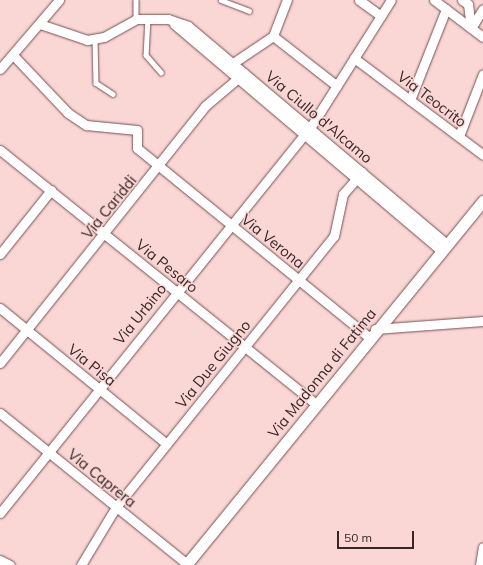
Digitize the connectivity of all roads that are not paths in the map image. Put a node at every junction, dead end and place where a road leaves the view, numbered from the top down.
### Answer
1 (59, 0) edge
2 (136, 0) edge
3 (221, 0) edge
4 (287, 0) edge
5 (359, 0) edge
6 (391, 0) edge
7 (434, 0) edge
8 (462, 0) edge
9 (446, 9) junction
10 (483, 9) edge
11 (249, 11) dead end
12 (381, 16) junction
13 (148, 18) junction
14 (136, 19) junction
15 (168, 19) junction
16 (40, 24) junction
17 (471, 28) junction
18 (273, 36) junction
19 (483, 37) edge
20 (95, 40) junction
21 (13, 55) junction
22 (354, 58) junction
23 (233, 63) junction
24 (0, 69) edge
25 (161, 72) dead end
26 (483, 74) edge
27 (241, 75) junction
28 (337, 86) junction
29 (113, 94) dead end
30 (410, 100) junction
31 (308, 132) junction
32 (458, 136) junction
33 (0, 150) edge
34 (483, 155) edge
35 (159, 166) junction
36 (359, 175) junction
37 (50, 190) junction
38 (483, 202) edge
39 (231, 225) junction
40 (105, 234) junction
41 (445, 248) junction
42 (0, 254) edge
43 (298, 280) junction
44 (177, 292) junction
45 (0, 308) edge
46 (483, 321) edge
47 (27, 330) junction
48 (372, 333) junction
49 (245, 347) junction
50 (0, 363) edge
51 (99, 388) junction
52 (316, 404) junction
53 (0, 414) edge
54 (167, 444) junction
55 (47, 452) junction
56 (116, 507) junction
57 (0, 513) edge
58 (483, 547) edge
59 (0, 560) edge
60 (481, 562) edge
61 (10, 565) edge
62 (81, 565) edge
63 (187, 565) edge

1 - 16 street
2 - 14 lane
3 - 11 lane
4 - 18 street
5 - 12 street
6 - 12 street, Via Urbino
7 - 9 street
8 - 17 street
9 - 17 street
9 - 30 street
10 - 17 street
12 - 22 street, Via Urbino
13 - 14 street, Via Ciullo d'Alcamo
13 - 15 street, Via Ciullo d'Alcamo
13 - 25 lane
14 - 20 street, Via Ciullo d'Alcamo
15 - 23 street, Via Ciullo d'Alcamo
15 - 27 street, Via Ciullo d'Alcamo
16 - 20 street
16 - 21 street
17 - 19 street
18 - 23 street
18 - 28 street
20 - 29 lane
21 - 24 street
21 - 35 street, Via Verona
22 - 28 street, Via Urbino
22 - 30 street, Via Teocrito
23 - 27 street, Via Ciullo d'Alcamo
26 - 32 street
27 - 31 street, Via Ciullo d'Alcamo
27 - 35 street, Via Cariddi
28 - 31 street, Via Urbino
30 - 32 street, Via Teocrito
31 - 36 street, Via Ciullo d'Alcamo
31 - 39 street, Via Urbino
32 - 34 street, Via Teocrito
33 - 37 street, Via Pesaro
35 - 39 street, Via Verona
35 - 40 street, Via Cariddi
36 - 41 street, Via Ciullo d'Alcamo
36 - 43 street, Via Due Giugno
37 - 40 street, Via Pesaro
37 - 42 street
38 - 41 street, Via Madonna di Fatima
39 - 43 street, Via Verona
39 - 44 street, Via Urbino
40 - 44 street, Via Pesaro
40 - 47 street, Via Cariddi
41 - 48 street, Via Madonna di Fatima
43 - 48 street, Via Verona
43 - 49 street, Via Due Giugno
44 - 49 street, Via Pesaro
44 - 51 street, Via Urbino
45 - 47 street, Via Pisa
46 - 48 street
47 - 50 street, Via Cariddi
47 - 51 street, Via Pisa
48 - 52 street, Via Madonna di Fatima
49 - 52 street, Via Pesaro
49 - 54 street, Via Due Giugno
51 - 54 street, Via Pisa
51 - 55 street, Via Urbino
52 - 63 street, Via Madonna di Fatima
53 - 55 street, Via Caprera
54 - 56 street, Via Due Giugno
55 - 56 street, Via Caprera
55 - 57 street, Via Urbino
56 - 62 street, Via Due Giugno
56 - 63 street, Via Caprera
58 - 60 street
59 - 61 street

